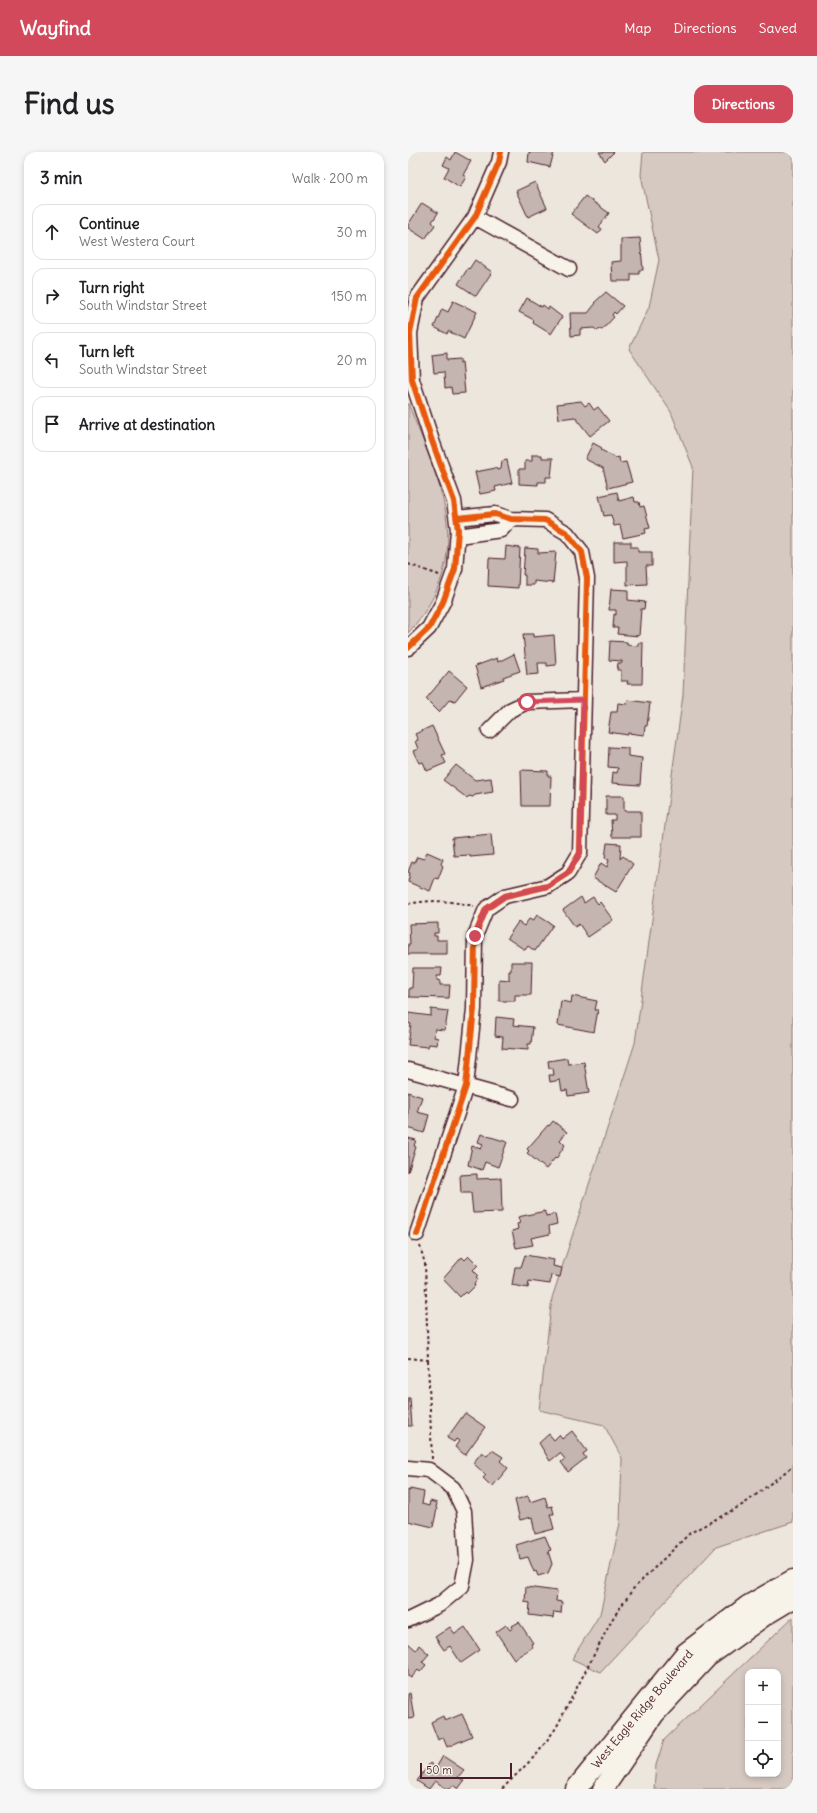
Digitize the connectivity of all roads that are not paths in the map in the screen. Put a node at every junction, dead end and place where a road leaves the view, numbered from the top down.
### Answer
1 (501, 152) edge
2 (475, 217) junction
3 (570, 269) dead end
4 (457, 518) junction
5 (511, 519) junction
6 (458, 536) junction
7 (408, 648) edge
8 (583, 700) junction
9 (489, 730) dead end
10 (408, 1070) edge
11 (466, 1086) junction
12 (512, 1099) dead end
13 (418, 1234) road end
14 (408, 1468) edge
15 (793, 1580) edge
16 (793, 1598) edge
17 (408, 1620) edge
18 (576, 1789) edge
19 (603, 1789) edge

1 - 2 street
2 - 3 street
2 - 4 street
4 - 5 street
4 - 6 street
5 - 6 street
5 - 8 street
6 - 7 street
8 - 9 street
8 - 11 street
10 - 11 street
11 - 12 street
11 - 13 street
14 - 17 street
15 - 18 street, West Eagle Ridge Boulevard
16 - 19 street, West Eagle Ridge Boulevard

